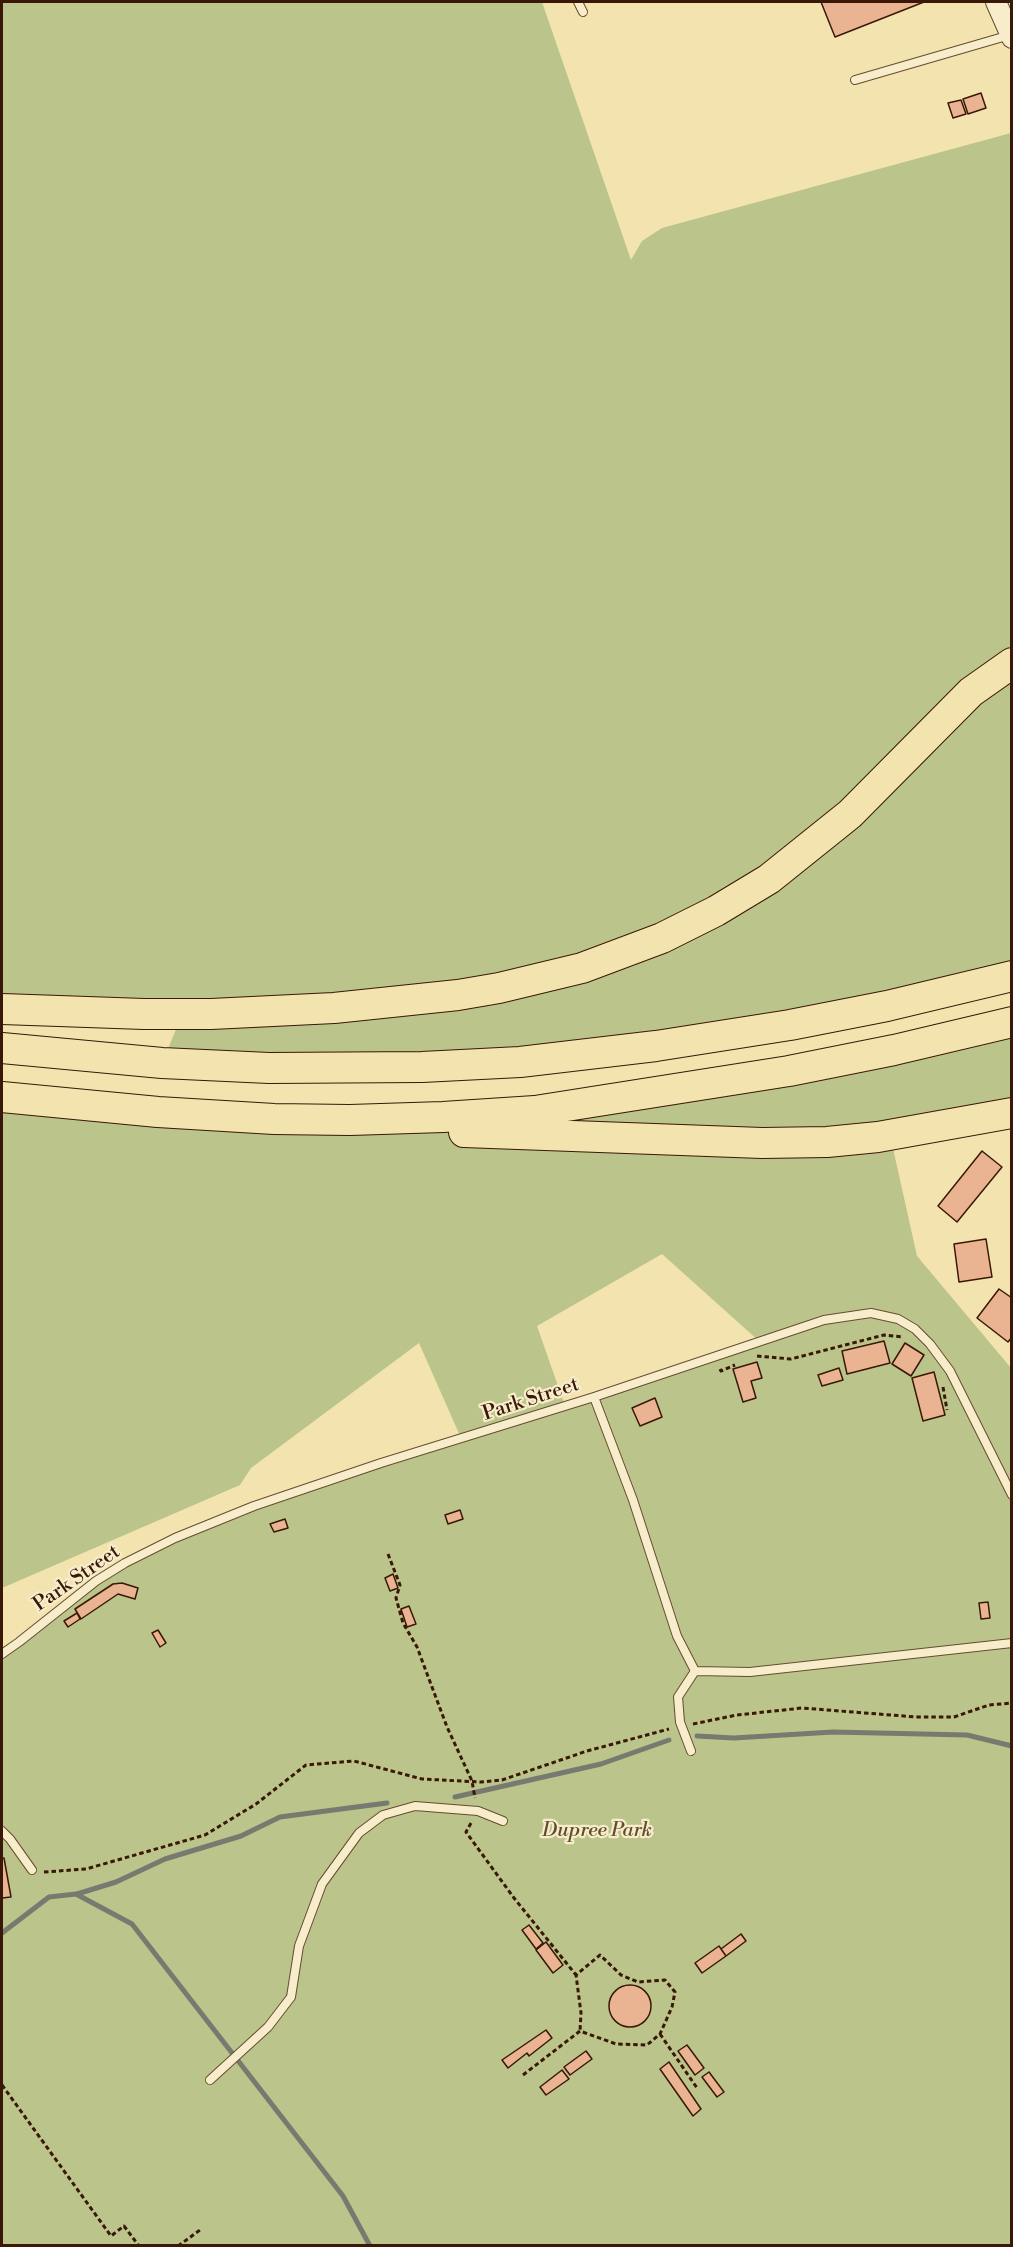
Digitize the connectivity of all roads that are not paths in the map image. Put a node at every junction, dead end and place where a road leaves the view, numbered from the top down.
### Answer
1 (578, 2) edge
2 (996, 2) edge
3 (583, 12) dead end
4 (1011, 37) edge
5 (855, 80) dead end
6 (1011, 663) edge
7 (1011, 976) edge
8 (2, 1009) edge
9 (1011, 1022) edge
10 (2, 1048) edge
11 (2, 1097) edge
12 (1011, 1113) edge
13 (350, 1120) junction
14 (594, 1397) junction
15 (1011, 1495) edge
16 (1011, 1643) edge
17 (2, 1653) edge
18 (695, 1671) junction
19 (691, 1751) dead end
20 (503, 1821) dead end
21 (2, 1831) edge
22 (33, 1870) road end
23 (210, 2080) dead end

1 - 3 lane
2 - 4 street
4 - 5 lane
6 - 8 highway
7 - 10 highway
9 - 13 highway
11 - 13 highway
12 - 13 highway
14 - 15 lane, Park Street
14 - 17 lane, Park Street
14 - 18 lane
16 - 18 lane
18 - 19 lane
20 - 23 lane
21 - 22 lane

